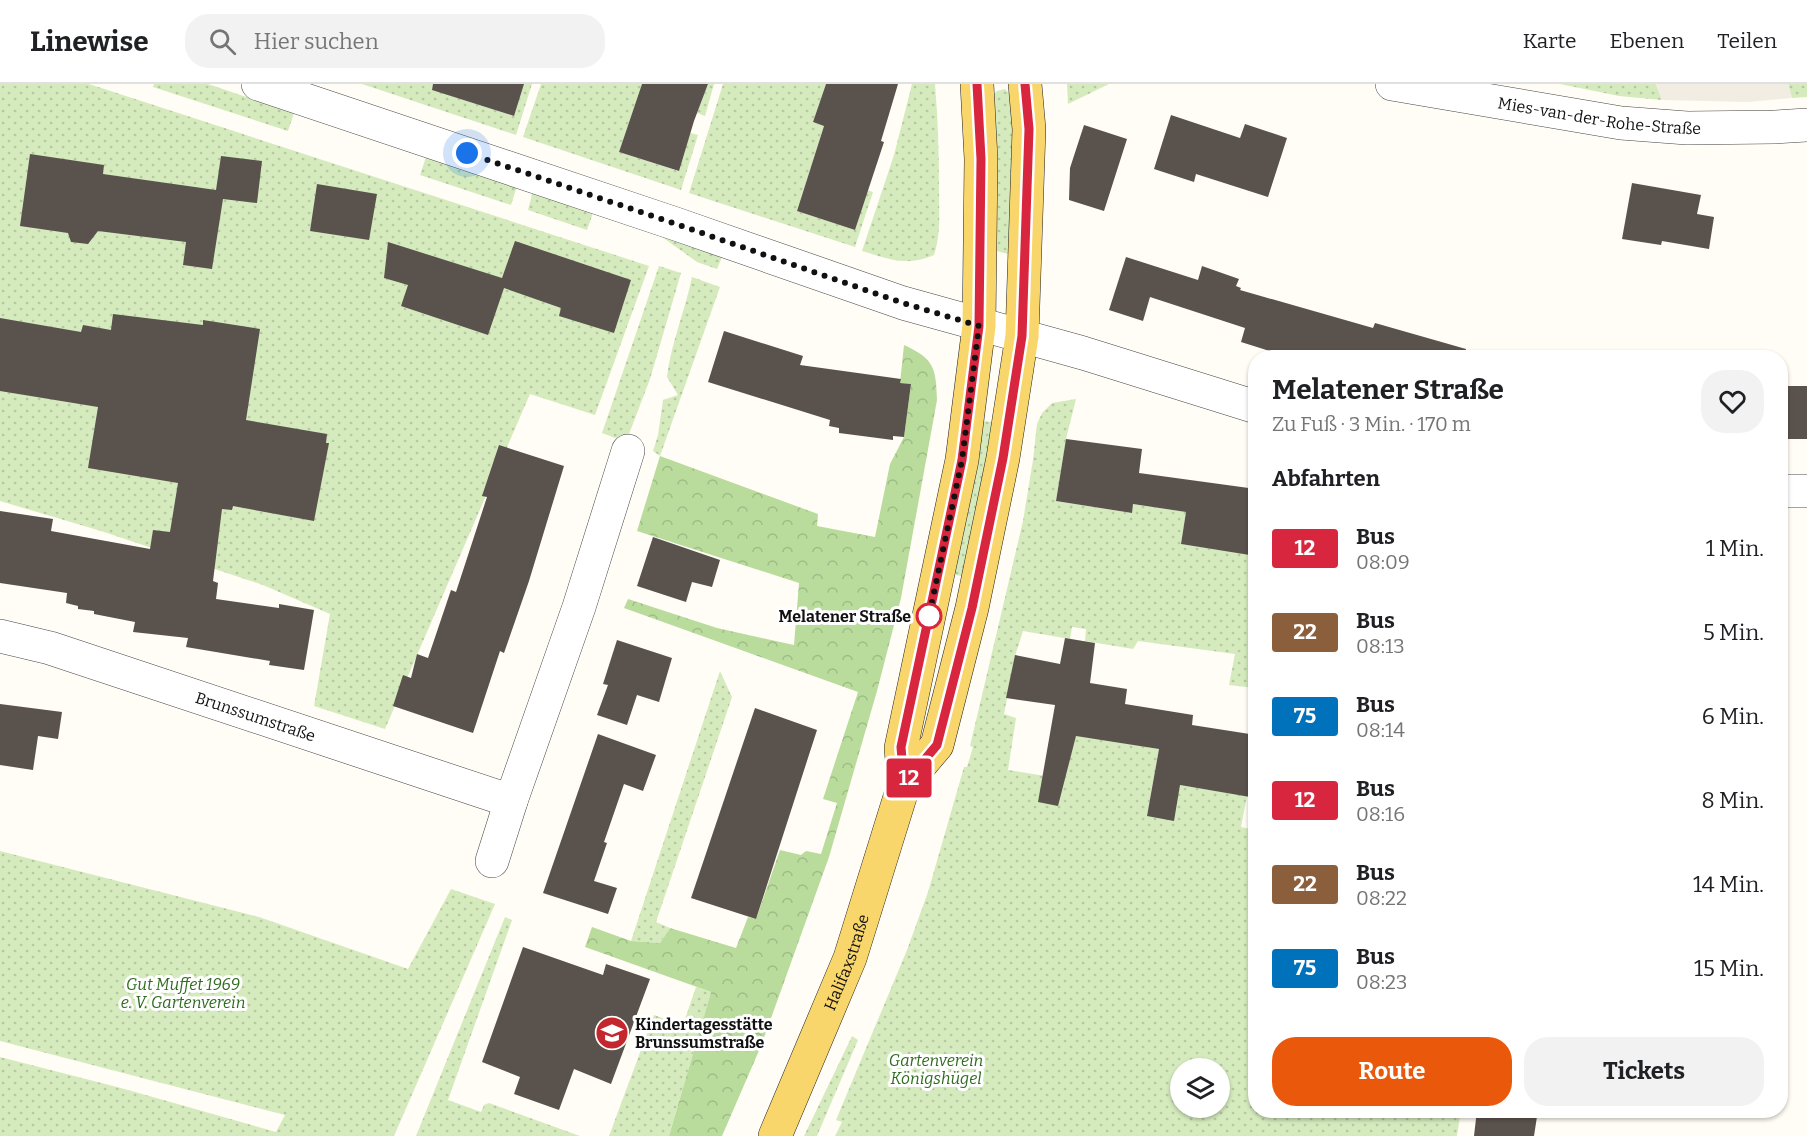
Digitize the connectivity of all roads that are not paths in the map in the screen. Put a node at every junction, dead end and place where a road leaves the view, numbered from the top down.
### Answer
1 (258, 84) edge
2 (977, 84) edge
3 (1024, 84) edge
4 (1392, 84) edge
5 (1807, 125) edge
6 (979, 326) junction
7 (1022, 336) junction
8 (1248, 405) edge
9 (628, 451) dead end
10 (1788, 491) edge
11 (1807, 491) edge
12 (0, 636) edge
13 (904, 784) junction
14 (511, 801) junction
15 (492, 861) dead end
16 (775, 1136) edge

1 - 6 street
2 - 6 main road, Halifaxstraße
3 - 7 main road, Halifaxstraße
4 - 5 street, Mies-van-der-Rohe-Straße
6 - 7 street
6 - 13 main road, Halifaxstraße
7 - 8 street
7 - 13 main road, Halifaxstraße
9 - 14 street
10 - 11 street
12 - 14 street, Brunssumstraße
13 - 16 main road, Halifaxstraße
14 - 15 street

